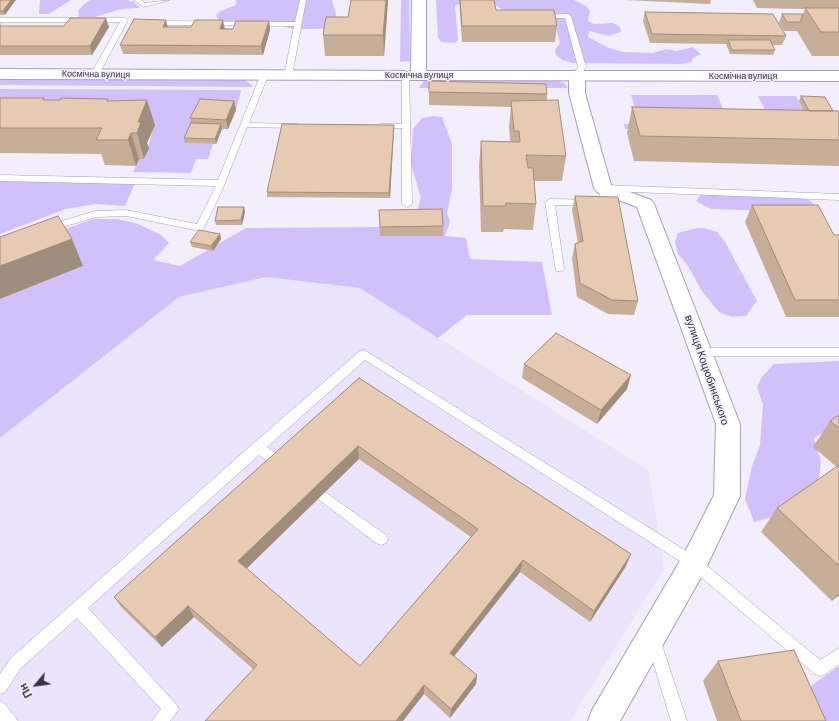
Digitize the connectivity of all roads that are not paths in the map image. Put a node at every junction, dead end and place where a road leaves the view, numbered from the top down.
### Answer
1 (137, 0) edge
2 (167, 0) edge
3 (304, 0) edge
4 (419, 0) edge
5 (536, 16) edge
6 (0, 20) edge
7 (158, 23) edge
8 (298, 24) junction
9 (0, 74) edge
10 (95, 74) junction
11 (411, 75) junction
12 (577, 75) junction
13 (264, 76) junction
14 (288, 76) junction
15 (839, 76) edge
16 (245, 125) junction
17 (308, 126) edge
18 (371, 126) edge
19 (406, 126) junction
20 (0, 178) edge
21 (221, 183) junction
22 (603, 188) junction
23 (839, 197) edge
24 (407, 204) dead end
25 (43, 230) edge
26 (559, 269) dead end
27 (702, 352) junction
28 (839, 352) edge
29 (258, 447) junction
30 (281, 464) edge
31 (322, 495) edge
32 (381, 539) dead end
33 (694, 563) junction
34 (77, 607) junction
35 (652, 636) junction
36 (839, 655) edge
37 (0, 687) edge
38 (0, 709) edge
39 (10, 721) edge
40 (160, 721) edge
41 (603, 721) edge
42 (679, 721) edge

1 - 2 lane
3 - 8 lane
4 - 11 street
5 - 12 lane
6 - 10 lane
7 - 8 lane
8 - 14 lane
9 - 10 street, Космічна вулиця
10 - 13 street, Космічна вулиця
11 - 12 street, Космічна вулиця
11 - 14 street, Космічна вулиця
11 - 19 lane
12 - 15 street, Космічна вулиця
12 - 22 street
13 - 14 street, Космічна вулиця
13 - 16 lane
16 - 17 lane
16 - 21 lane
18 - 19 lane
19 - 24 lane
20 - 21 lane
21 - 25 lane
22 - 23 lane
22 - 26 lane
22 - 27 street, вулиця Коцюбинського
27 - 28 lane
27 - 33 street, вулиця Коцюбинського
29 - 30 lane
29 - 33 lane
29 - 34 lane
31 - 32 lane
33 - 35 street, вулиця Коцюбинського
33 - 36 lane
34 - 37 lane
34 - 40 lane
35 - 41 street, вулиця Коцюбинського
35 - 42 lane
38 - 39 lane

